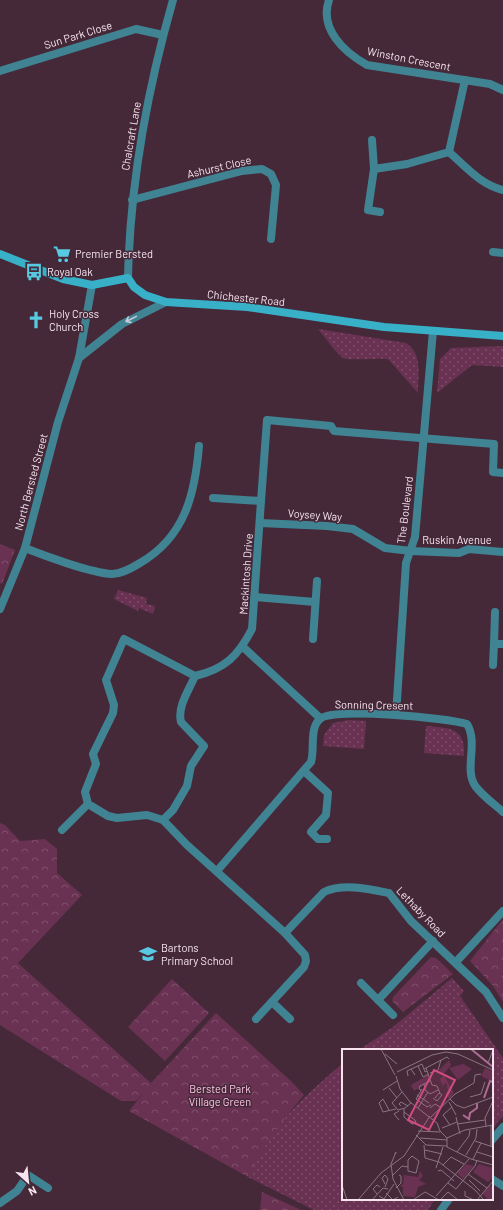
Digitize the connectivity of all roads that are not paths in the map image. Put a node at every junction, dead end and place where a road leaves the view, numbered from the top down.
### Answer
1 (173, 0) edge
2 (329, 0) edge
3 (163, 35) junction
4 (0, 71) edge
5 (465, 80) junction
6 (503, 90) edge
7 (372, 140) dead end
8 (449, 152) junction
9 (374, 169) junction
10 (503, 190) edge
11 (132, 200) junction
12 (380, 212) dead end
13 (271, 239) dead end
14 (493, 252) dead end
15 (503, 253) edge
16 (0, 254) edge
17 (128, 278) junction
18 (92, 285) junction
19 (166, 302) junction
20 (433, 331) junction
21 (503, 336) edge
22 (79, 358) junction
23 (423, 438) junction
24 (198, 446) dead end
25 (503, 473) edge
26 (213, 498) dead end
27 (261, 501) junction
28 (260, 523) junction
29 (25, 548) junction
30 (411, 551) junction
31 (503, 552) edge
32 (317, 581) dead end
33 (255, 597) junction
34 (316, 602) junction
35 (0, 609) edge
36 (495, 612) dead end
37 (313, 639) dead end
38 (494, 644) junction
39 (503, 644) edge
40 (243, 647) junction
41 (493, 665) dead end
42 (195, 676) junction
43 (396, 715) junction
44 (320, 718) junction
45 (304, 771) junction
46 (88, 804) junction
47 (503, 812) edge
48 (163, 820) junction
49 (62, 830) dead end
50 (327, 839) dead end
51 (217, 871) junction
52 (503, 911) edge
53 (285, 933) junction
54 (433, 941) junction
55 (456, 962) junction
56 (361, 983) dead end
57 (378, 1000) junction
58 (272, 1002) junction
59 (394, 1015) dead end
60 (503, 1018) edge
61 (256, 1019) dead end
62 (290, 1019) dead end
63 (503, 1127) edge
64 (493, 1139) edge
65 (493, 1180) edge
66 (503, 1186) edge
67 (48, 1188) dead end
68 (448, 1200) edge
69 (0, 1203) edge
70 (441, 1210) edge

1 - 3 street, Chalcraft Lane
2 - 5 street, Winston Crescent
3 - 4 street, Sun Park Close
3 - 11 street, Chalcraft Lane
5 - 6 street, Winston Crescent
5 - 8 street
7 - 9 street
8 - 9 street
8 - 10 street
9 - 12 street
11 - 13 street, Ashurst Close
11 - 17 street, Chalcraft Lane
14 - 15 street
16 - 18 main road
17 - 18 main road
17 - 19 main road, Chichester Road
18 - 22 street, North Bersted Street
19 - 20 main road, Chichester Road
19 -> 22 street
20 - 21 main road, Chichester Road
20 - 23 street, The Boulevard
22 - 29 street, North Bersted Street
23 - 25 street
23 - 27 street, Mackintosh Drive
23 - 30 street, The Boulevard
24 - 29 street
26 - 27 street
27 - 28 street, Mackintosh Drive
28 - 30 street, Voysey Way
28 - 33 street, Mackintosh Drive
29 - 35 street, North Bersted Street
30 - 31 street, Ruskin Avenue
30 - 43 street, The Boulevard
32 - 34 street
33 - 34 street
33 - 40 street, Mackintosh Drive
34 - 37 street
36 - 38 street
38 - 39 street
38 - 41 street
40 - 42 street, Mackintosh Drive
40 - 44 street
42 - 46 street
42 - 48 street
43 - 44 street, Sonning Cresent
43 - 47 street, Sonning Cresent
44 - 45 street
45 - 50 street
45 - 51 street
46 - 48 street
46 - 49 street
48 - 51 street
51 - 53 street
52 - 55 street
53 - 54 street, Lethaby Road
53 - 58 street
54 - 55 street, Lethaby Road
54 - 57 street
55 - 60 street, Lethaby Road
56 - 57 street
57 - 59 street
58 - 61 street
58 - 62 street
63 - 64 street
65 - 66 street
67 - 69 street
68 - 70 street

